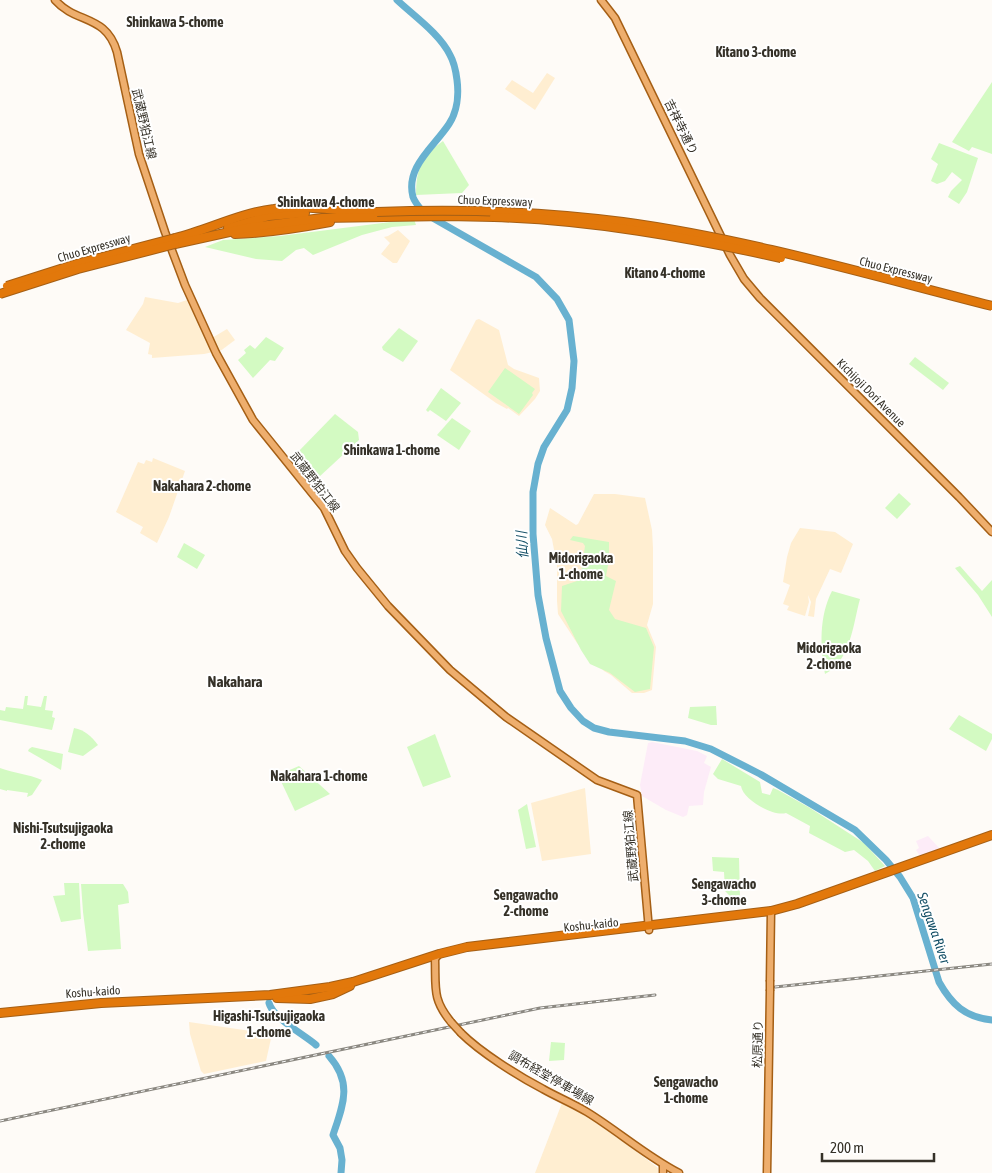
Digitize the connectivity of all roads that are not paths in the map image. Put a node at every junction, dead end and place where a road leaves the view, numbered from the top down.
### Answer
1 (56, 0) edge
2 (601, 0) edge
3 (378, 215) junction
4 (362, 218) junction
5 (204, 237) junction
6 (175, 241) junction
7 (736, 267) joint
8 (0, 289) edge
9 (0, 294) edge
10 (992, 306) edge
11 (992, 311) edge
12 (992, 532) edge
13 (992, 835) edge
14 (992, 839) edge
15 (896, 870) junction
16 (771, 913) junction
17 (649, 928) junction
18 (437, 957) junction
19 (0, 1013) edge
20 (663, 1165) junction
21 (663, 1173) edge
22 (679, 1173) edge
23 (767, 1173) edge

1 - 17 main road, 武蔵野狛江線
2 - 7 main road, 吉祥寺通り
3 - 4 highway, Chuo Expressway
3 - 6 highway, Chuo Expressway
3 - 10 highway, Chuo Expressway, bridge
3 - 11 highway, Chuo Expressway, bridge
4 - 5 highway
4 - 5 highway
5 - 6 highway, Chuo Expressway
6 - 8 highway, Chuo Expressway, bridge
6 - 9 highway, Chuo Expressway, bridge
7 - 12 main road, Kichijoji Dori Avenue
13 - 15 highway, Koshu-kaido
14 - 15 highway, Koshu-kaido
15 - 16 highway, Koshu-kaido
16 - 17 highway, Koshu-kaido
16 - 23 main road, 松原通り, bridge
17 - 18 highway, Koshu-kaido
18 - 19 highway, Koshu-kaido
18 - 20 main road, 調布経堂停車場線, bridge
20 - 21 main road
20 - 22 main road, 調布経堂停車場線

